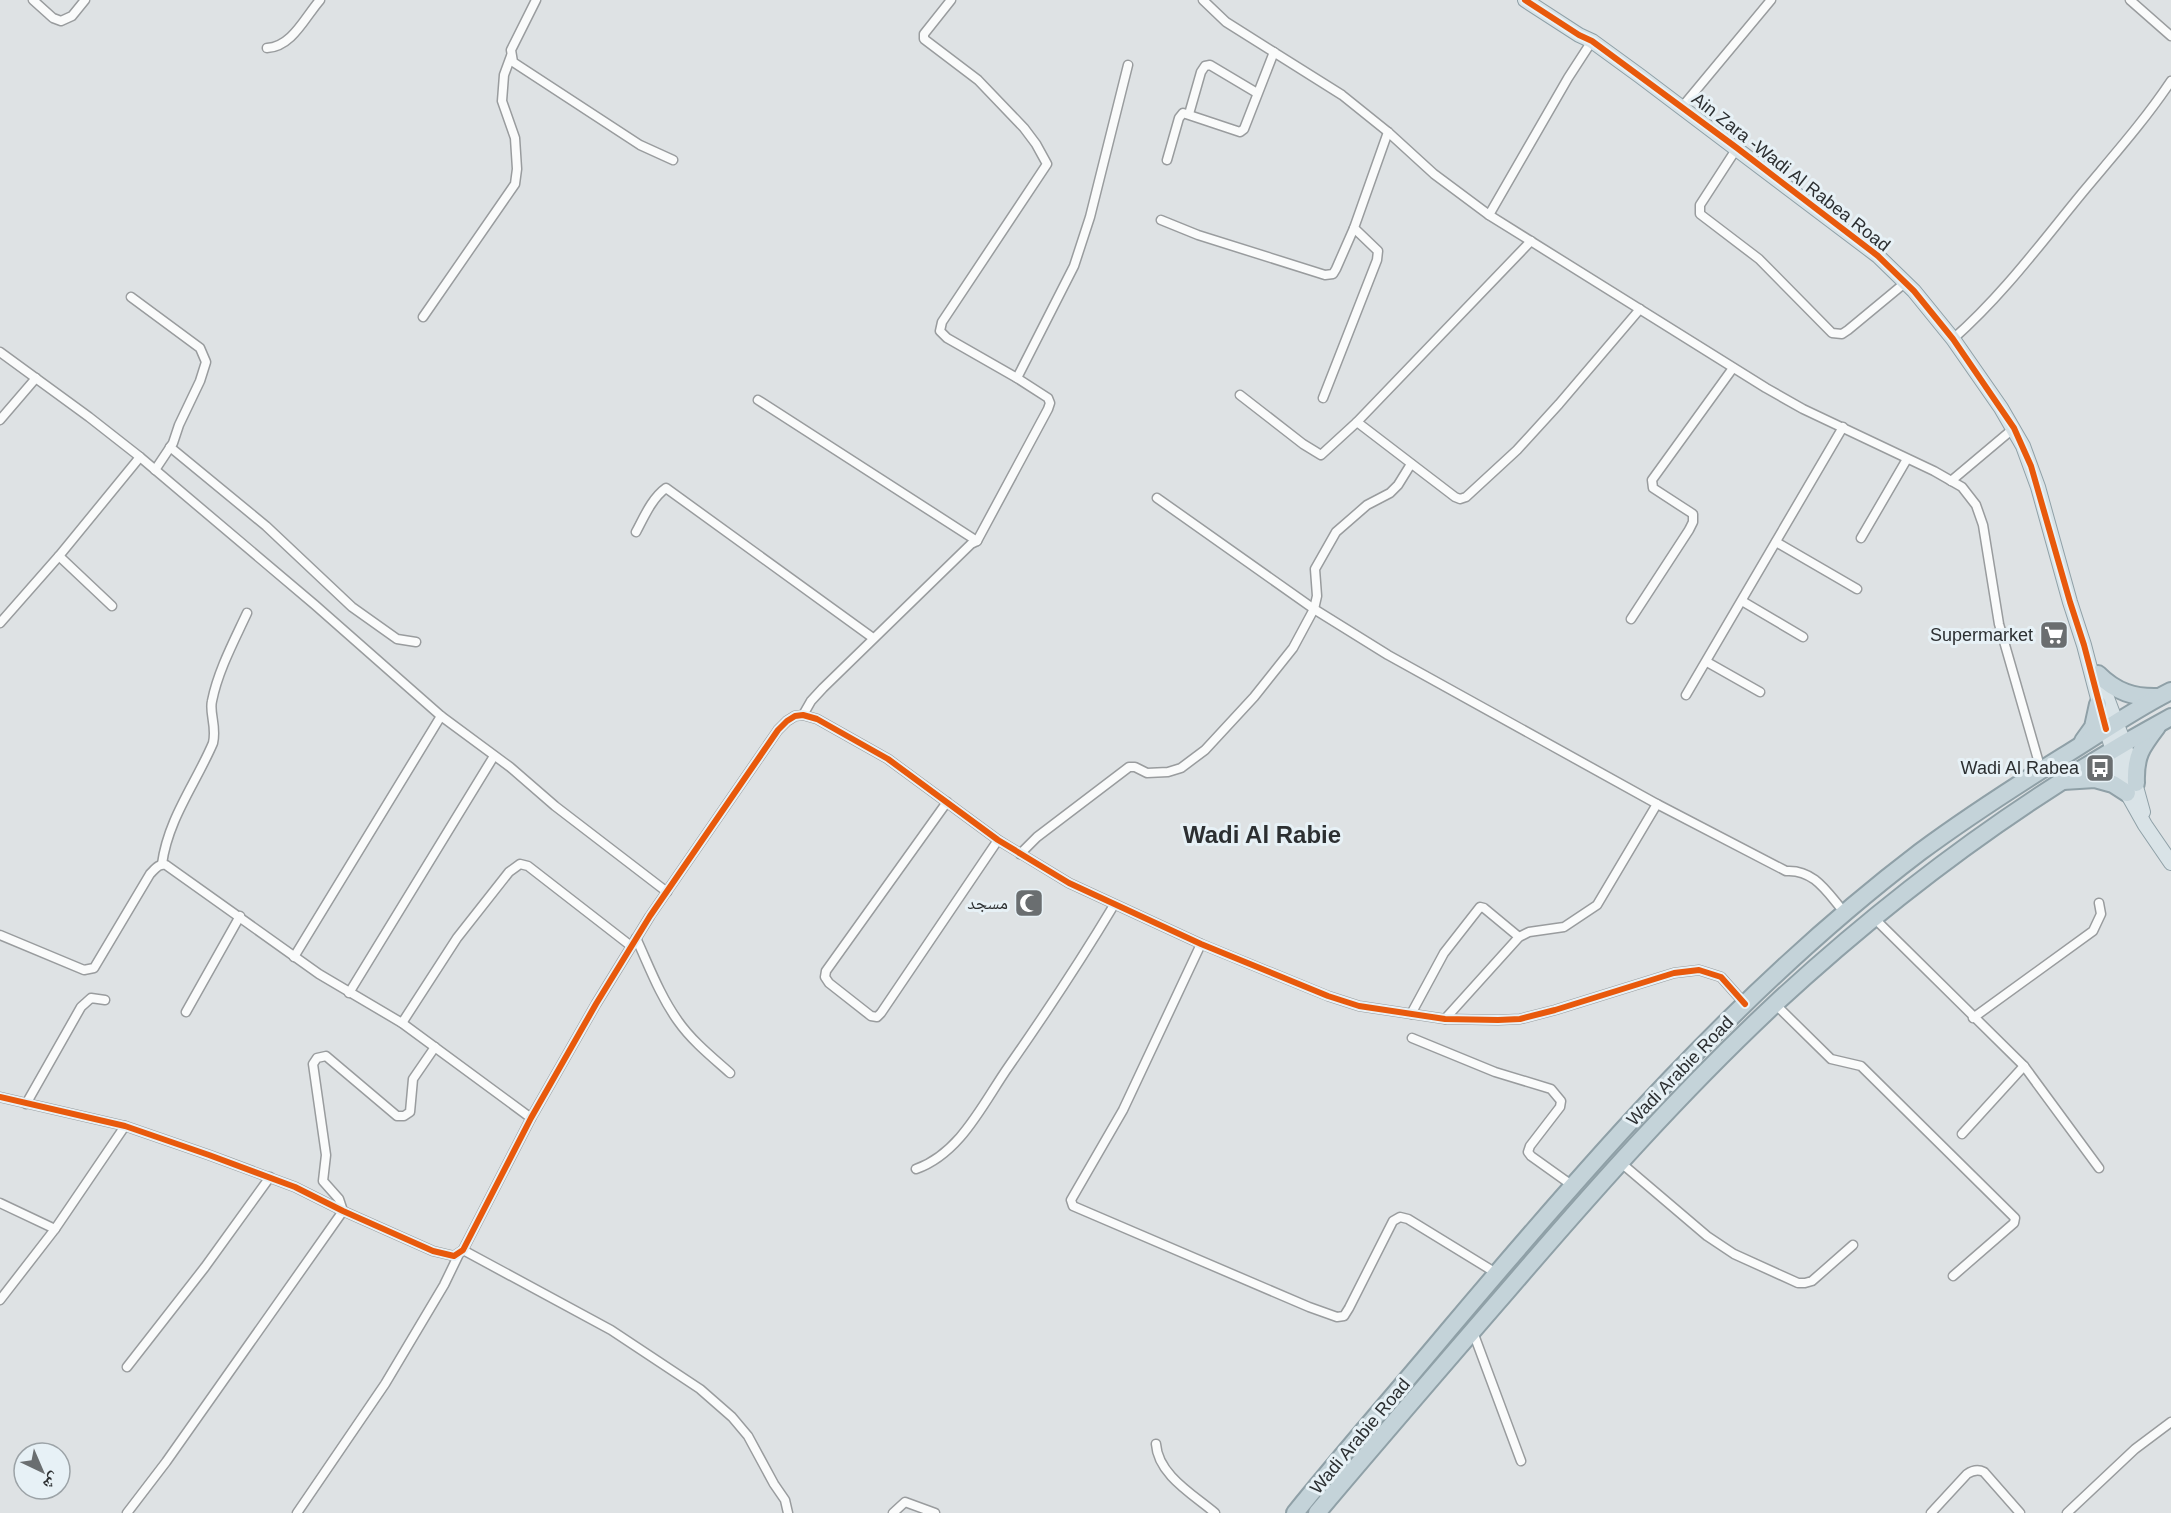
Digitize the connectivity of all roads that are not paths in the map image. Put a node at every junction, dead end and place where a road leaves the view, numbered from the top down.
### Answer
1 (33, 0) edge
2 (85, 0) edge
3 (320, 0) edge
4 (536, 0) edge
5 (951, 0) edge
6 (1203, 0) edge
7 (1525, 0) edge
8 (1771, 0) edge
9 (2130, 0) edge
10 (2171, 36) edge
11 (1592, 41) junction
12 (267, 48) dead end
13 (1274, 52) junction
14 (511, 56) junction
15 (1128, 65) dead end
16 (2171, 81) edge
17 (1257, 93) junction
18 (1682, 107) junction
19 (1189, 114) junction
20 (1388, 132) junction
21 (1737, 148) junction
22 (673, 160) dead end
23 (1167, 160) dead end
24 (1489, 215) junction
25 (1161, 220) dead end
26 (1354, 228) junction
27 (1531, 241) junction
28 (1906, 282) junction
29 (130, 297) dead end
30 (1640, 309) junction
31 (423, 317) dead end
32 (1953, 339) junction
33 (0, 352) edge
34 (1733, 368) junction
35 (36, 378) junction
36 (1017, 378) junction
37 (1240, 395) dead end
38 (1323, 398) dead end
39 (758, 400) dead end
40 (0, 420) edge
41 (1357, 422) junction
42 (1843, 427) junction
43 (2014, 428) junction
44 (170, 447) junction
45 (140, 458) junction
46 (1908, 459) junction
47 (1411, 464) junction
48 (155, 470) junction
49 (1951, 481) junction
50 (1157, 498) dead end
51 (636, 532) dead end
52 (1861, 538) dead end
53 (977, 541) junction
54 (1776, 542) junction
55 (59, 556) junction
56 (1857, 589) dead end
57 (1742, 601) junction
58 (112, 606) dead end
59 (1314, 609) junction
60 (247, 613) dead end
61 (1631, 620) dead end
62 (0, 623) edge
63 (873, 638) junction
64 (1803, 638) dead end
65 (416, 642) dead end
66 (2084, 645) junction
67 (1707, 662) junction
68 (2098, 674) junction
69 (1760, 692) dead end
70 (2165, 694) edge
71 (1686, 695) dead end
72 (2098, 704) junction
73 (803, 715) junction
74 (441, 716) junction
75 (2166, 720) edge
76 (2111, 726) junction
77 (2118, 746) junction
78 (2075, 749) junction
79 (494, 756) junction
80 (2041, 770) junction
81 (2059, 782) junction
82 (2132, 788) junction
83 (947, 802) junction
84 (1657, 804) junction
85 (998, 840) junction
86 (1020, 854) junction
87 (2171, 863) edge
88 (162, 864) junction
89 (667, 892) junction
90 (2099, 903) dead end
91 (1114, 905) junction
92 (1845, 914) junction
93 (240, 916) junction
94 (1875, 919) junction
95 (0, 935) edge
96 (1519, 937) junction
97 (634, 942) junction
98 (1201, 944) junction
99 (294, 957) junction
100 (349, 993) junction
101 (105, 1000) dead end
102 (1746, 1004) junction
103 (1775, 1004) junction
104 (186, 1012) dead end
105 (1411, 1014) junction
106 (1973, 1018) junction
107 (1445, 1019) junction
108 (402, 1023) junction
109 (1412, 1038) dead end
110 (435, 1047) junction
111 (2024, 1066) junction
112 (730, 1073) dead end
113 (0, 1097) edge
114 (26, 1104) junction
115 (531, 1118) junction
116 (125, 1126) junction
117 (1962, 1134) dead end
118 (1620, 1162) junction
119 (2099, 1168) dead end
120 (916, 1169) dead end
121 (270, 1177) junction
122 (1574, 1186) junction
123 (0, 1203) edge
124 (343, 1211) junction
125 (55, 1228) junction
126 (1853, 1245) dead end
127 (461, 1252) junction
128 (1496, 1273) junction
129 (1953, 1276) dead end
130 (0, 1300) edge
131 (1472, 1331) junction
132 (127, 1366) dead end
133 (2171, 1422) edge
134 (1156, 1444) dead end
135 (1521, 1461) dead end
136 (127, 1513) edge
137 (297, 1513) edge
138 (788, 1513) edge
139 (893, 1513) edge
140 (935, 1513) edge
141 (1215, 1513) edge
142 (1295, 1513) edge
143 (1317, 1513) edge
144 (1931, 1513) edge
145 (2020, 1513) edge
146 (2067, 1513) edge

1 - 2 street
3 - 12 street
4 - 14 street
5 - 36 street
6 - 13 street
7 - 11 main road, Ain Zara -Wadi Al Rabea Road
8 - 18 street
9 - 10 street
11 - 18 main road, Ain Zara -Wadi Al Rabea Road
11 - 24 street
13 - 17 street
13 - 20 street
14 - 22 street
14 - 31 street
15 - 36 street
16 - 32 street
17 - 19 street
17 - 19 street
18 - 21 main road, Ain Zara -Wadi Al Rabea Road
19 - 23 street
20 - 24 street
20 - 26 street
21 - 28 main road, Ain Zara -Wadi Al Rabea Road
21 - 28 street
24 - 27 street
25 - 26 street
26 - 38 street
27 - 30 street
27 - 41 street
28 - 32 main road, Ain Zara -Wadi Al Rabea Road
29 - 44 street
30 - 34 street
30 - 47 street
32 - 43 main road, Ain Zara -Wadi Al Rabea Road
33 - 35 street
34 - 42 street
34 - 61 street
35 - 40 street
35 - 45 street
36 - 53 street
37 - 41 street
39 - 53 street
41 - 47 street
42 - 46 street
42 - 54 street
43 - 49 street
43 - 66 main road, Ain Zara -Wadi Al Rabea Road
44 - 48 street
44 - 65 street
45 - 48 street
45 - 55 street
46 - 49 street
46 - 52 street
47 - 59 street
48 - 74 street
49 - 80 street
50 - 59 street
51 - 63 street
53 - 63 street
54 - 56 street
54 - 57 street
55 - 58 street
55 - 62 street
57 - 64 street
57 - 67 street
59 - 84 street
59 - 86 street
60 - 88 street
63 - 73 street
66 - 68 main road
66 - 72 main road
67 - 69 street
67 - 71 street
68 - 70 highway
68 - 76 main road
70 - 76 highway, Wadi Arabie Road
72 - 76 main road
72 - 78 highway
73 - 83 street
73 - 89 street
74 - 79 street
74 - 99 street
75 - 77 highway, Wadi Arabie Road
75 - 82 highway
76 - 77 main road
76 - 78 highway, Wadi Arabie Road
77 - 81 highway, Wadi Arabie Road
77 - 82 main road
78 - 80 highway, Wadi Arabie Road
79 - 89 street
79 - 100 street
80 - 92 highway, Wadi Arabie Road
81 - 82 highway
81 - 94 highway, Wadi Arabie Road
82 - 87 main road
83 - 85 street
83 - 85 street
84 - 92 street
84 - 96 street
85 - 86 street
86 - 91 street
88 - 93 street
88 - 95 street
89 - 97 street
90 - 106 street
91 - 98 street
91 - 120 street
92 - 102 highway, Wadi Arabie Road
93 - 99 street
93 - 104 street
94 - 103 highway, Wadi Arabie Road
94 - 106 street
96 - 105 street
96 - 107 street
97 - 108 street
97 - 112 street
97 - 115 street
98 - 105 street
98 - 128 street
99 - 100 street
100 - 108 street
101 - 114 street
102 - 107 street
102 - 122 highway, Wadi Arabie Road
103 - 118 highway, Wadi Arabie Road
103 - 129 street
105 - 107 street
106 - 111 street
108 - 110 street
109 - 122 street
110 - 115 street
110 - 124 street
111 - 117 street
111 - 119 street
113 - 114 street
114 - 116 street
115 - 127 street
116 - 121 street
116 - 125 street
118 - 126 street
118 - 131 highway, Wadi Arabie Road
121 - 124 street
121 - 132 street
122 - 128 highway, Wadi Arabie Road
123 - 125 street
124 - 127 street
124 - 136 street
125 - 130 street
127 - 137 street
127 - 138 street
128 - 142 highway, Wadi Arabie Road
131 - 135 street
131 - 143 highway, Wadi Arabie Road
133 - 146 street
134 - 141 street
139 - 140 street
144 - 145 street

